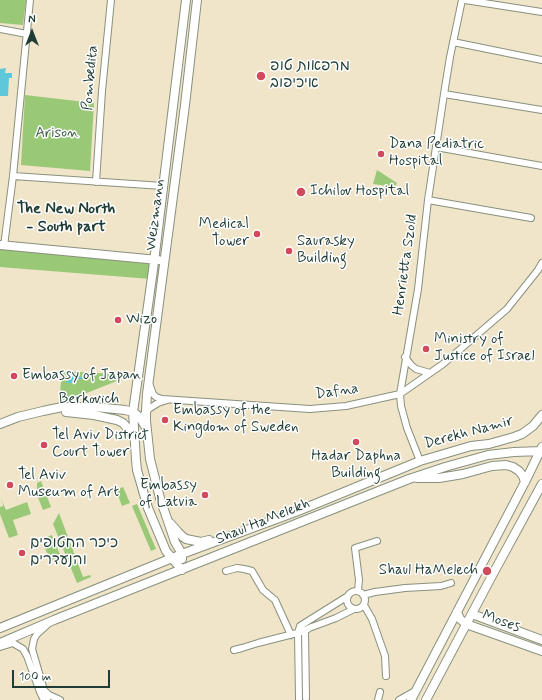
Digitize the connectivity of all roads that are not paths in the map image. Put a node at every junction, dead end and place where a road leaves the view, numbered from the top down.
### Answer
1 (30, 0) edge
2 (111, 0) edge
3 (186, 0) edge
4 (197, 0) edge
5 (463, 0) edge
6 (542, 12) edge
7 (0, 29) edge
8 (27, 34) junction
9 (453, 42) junction
10 (542, 60) edge
11 (444, 94) junction
12 (542, 110) edge
13 (436, 147) junction
14 (542, 166) edge
15 (13, 176) junction
16 (96, 182) junction
17 (162, 186) junction
18 (428, 200) junction
19 (531, 218) dead end
20 (2, 246) edge
21 (154, 260) junction
22 (165, 260) junction
23 (542, 264) edge
24 (406, 357) junction
25 (430, 373) junction
26 (149, 381) junction
27 (147, 394) junction
28 (400, 394) junction
29 (168, 400) junction
30 (146, 411) junction
31 (66, 412) junction
32 (132, 412) junction
33 (542, 415) edge
34 (140, 418) junction
35 (0, 424) edge
36 (0, 430) edge
37 (148, 433) junction
38 (133, 434) junction
39 (541, 449) edge
40 (420, 461) junction
41 (409, 479) junction
42 (525, 482) junction
43 (542, 484) edge
44 (167, 518) junction
45 (234, 535) junction
46 (377, 541) dead end
47 (182, 554) junction
48 (172, 559) junction
49 (182, 570) junction
50 (226, 571) dead end
51 (451, 583) dead end
52 (361, 593) junction
53 (348, 596) junction
54 (364, 605) junction
55 (354, 609) junction
56 (457, 612) junction
57 (472, 614) junction
58 (54, 620) junction
59 (466, 624) junction
60 (300, 626) junction
61 (0, 628) edge
62 (305, 631) junction
63 (294, 634) junction
64 (542, 640) edge
65 (0, 643) edge
66 (0, 647) edge
67 (234, 650) dead end
68 (542, 651) edge
69 (386, 676) dead end
70 (415, 691) junction
71 (42, 692) junction
72 (380, 692) dead end
73 (303, 699) edge
74 (37, 700) edge
75 (44, 700) edge
76 (47, 700) edge
77 (53, 700) edge
78 (60, 700) edge
79 (378, 700) edge
80 (399, 700) edge
81 (411, 700) edge
82 (426, 700) edge

1 - 8 street
2 - 16 street, Pombedita
3 - 17 street, Weizmann
4 - 22 street, Weizmann
5 - 6 street
5 - 9 street, Henrietta Szold
7 - 8 street
8 - 15 street
9 - 10 street
9 - 11 street, Henrietta Szold
11 - 12 street
11 - 13 street, Henrietta Szold
13 - 14 street
13 - 18 street, Henrietta Szold
15 - 16 street
15 - 20 street
16 - 17 street
17 - 21 street, Weizmann
18 - 19 street
18 - 24 street, Henrietta Szold
20 - 21 street
21 - 22 street
21 - 32 street, Weizmann
22 - 26 street, Weizmann
23 - 25 street, Dafna
24 - 25 street
24 - 28 street, Henrietta Szold
25 - 28 street, Dafna
26 - 27 street, Weizmann
26 - 29 street, Dafna
27 - 30 street, Weizmann
27 - 32 street, Berkovich
28 - 29 street, Dafna
28 - 40 street, Henrietta Szold
29 - 30 street, Dafna
30 - 34 street, Dafna
30 - 37 street, Weizmann
31 - 32 street, Berkovich
31 - 36 street, Berkovich
31 - 38 street
32 - 34 street, Weizmann
32 - 35 street, Berkovich
32 - 38 street, Weizmann
33 - 40 street, Derekh Namir
34 - 37 street, Weizmann
34 - 38 street, Dafna
37 - 44 street, Weizmann
38 - 48 street, Weizmann
39 - 41 street, Shaul HaMelekh
39 - 42 street
40 - 45 street, Shaul HaMelekh
41 - 42 street
41 - 49 street, Shaul HaMelekh
42 - 56 street
43 - 57 street
44 - 45 street
44 - 47 street, Weizmann
45 - 47 street, Shaul HaMelekh
46 - 52 street
47 - 48 street, Shaul HaMelekh
47 - 49 street, Weizmann
48 - 49 street, Weizmann
48 - 61 street, Shaul HaMelekh
49 - 58 street, Shaul HaMelekh
50 - 63 street
51 - 52 street
52 - 53 street
52 - 54 street
53 - 55 street
53 - 60 street
54 - 55 street
54 - 69 street
55 - 62 street
56 - 59 street, Moses
56 - 70 street
57 - 59 street
57 - 64 street, Moses
58 - 65 street, Shaul HaMelekh
58 - 71 street
59 - 68 street, Moses
59 - 82 street
60 - 62 street
60 - 63 street
62 - 63 street
62 - 73 street
63 - 67 street
63 - 73 street
66 - 71 street
70 - 80 street
70 - 81 street
71 - 74 street
71 - 75 street
71 - 76 street
71 - 78 street
72 - 79 street
76 - 77 street

